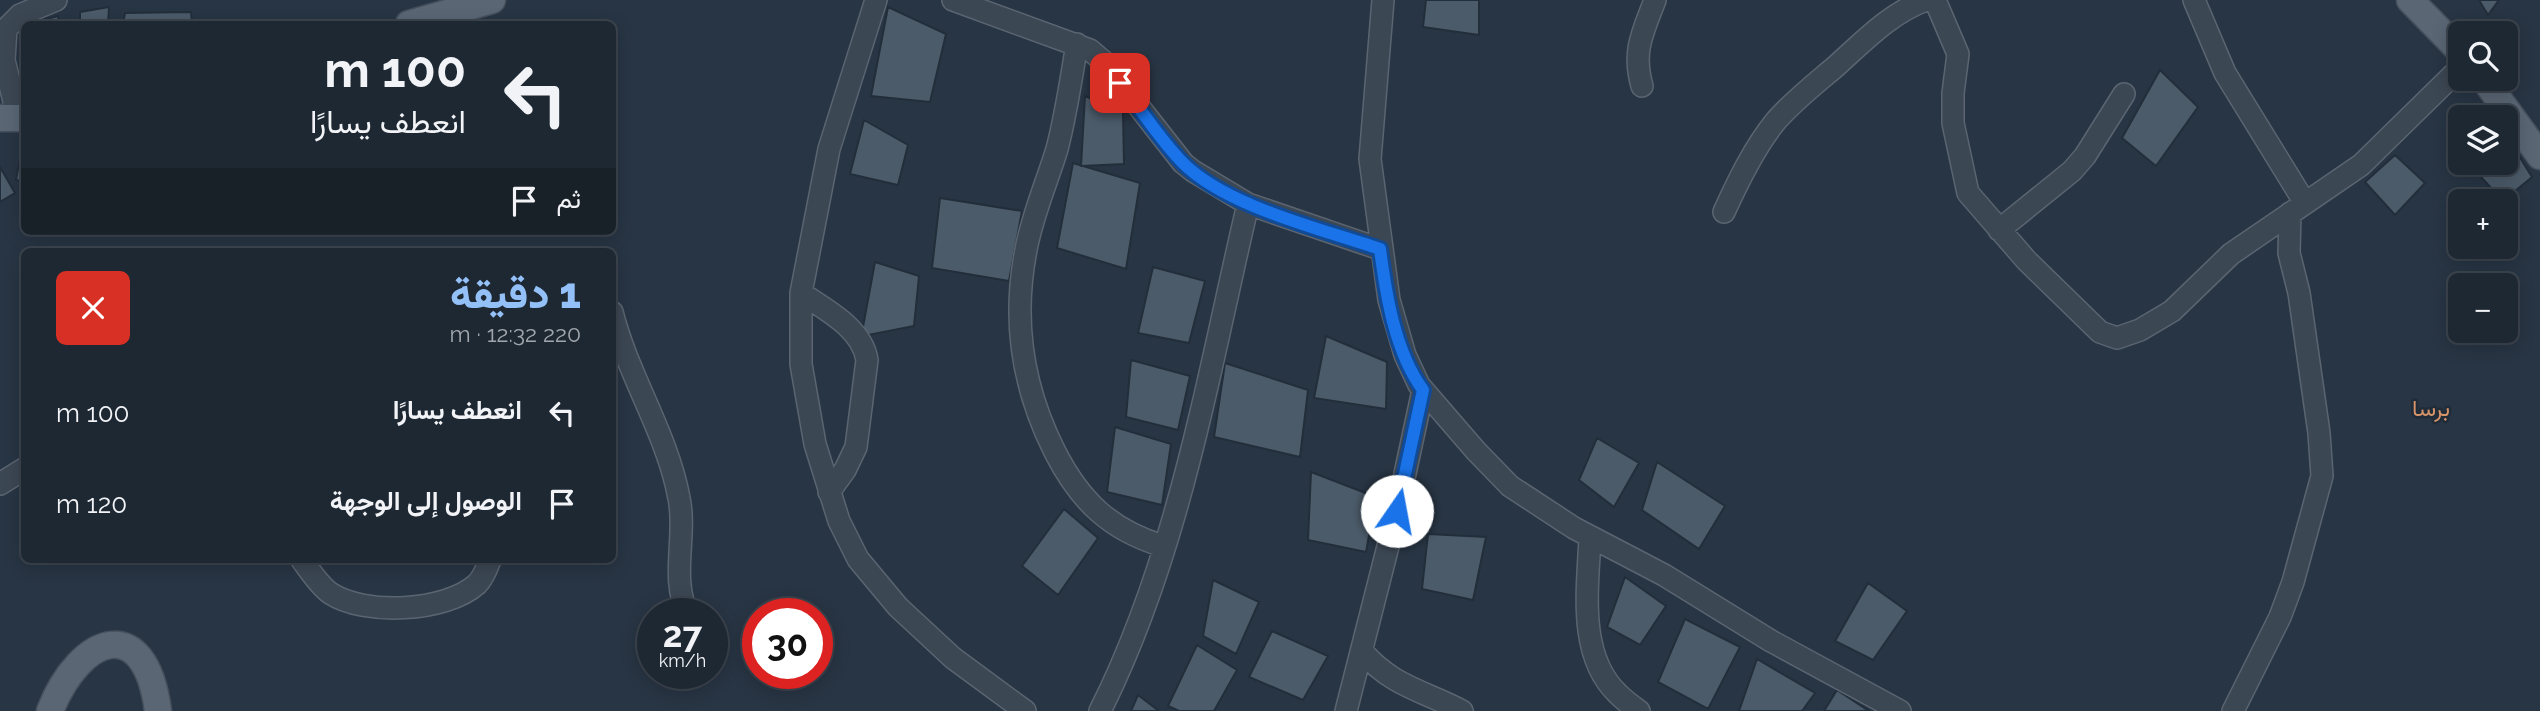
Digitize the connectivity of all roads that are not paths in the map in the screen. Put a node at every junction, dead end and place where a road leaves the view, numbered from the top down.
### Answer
1 (56, 0) edge
2 (492, 0) edge
3 (876, 0) edge
4 (953, 0) edge
5 (1383, 0) edge
6 (1656, 0) edge
7 (1926, 0) edge
8 (1935, 0) edge
9 (2194, 0) edge
10 (2423, 6) edge
11 (419, 21) edge
12 (2448, 36) edge
13 (1077, 44) junction
14 (2448, 80) edge
15 (1642, 86) dead end
16 (2493, 91) edge
17 (2124, 94) dead end
18 (14, 118) edge
19 (2540, 156) edge
20 (1248, 204) junction
21 (2297, 208) junction
22 (1724, 212) dead end
23 (1998, 230) junction
24 (1380, 249) junction
25 (801, 293) junction
26 (616, 325) edge
27 (1423, 390) junction
28 (21, 471) edge
29 (0, 484) edge
30 (829, 492) junction
31 (1590, 537) junction
32 (1163, 547) junction
33 (305, 563) edge
34 (488, 563) edge
35 (685, 598) edge
36 (1362, 651) junction
37 (50, 711) edge
38 (158, 711) edge
39 (1025, 711) edge
40 (1100, 711) edge
41 (1346, 711) edge
42 (1461, 711) edge
43 (1639, 711) edge
44 (1900, 711) edge
45 (2233, 711) edge

1 - 18 street
2 - 11 main road
3 - 25 street
4 - 13 street
5 - 24 street
6 - 15 street
7 - 22 street
8 - 23 street
9 - 21 street
10 - 12 main road
13 - 20 street
13 - 32 street
14 - 21 street
16 - 19 main road
17 - 23 street
20 - 24 street
20 - 32 street
21 - 23 street
21 - 45 street
24 - 27 street
25 - 30 street
25 - 30 street
26 - 35 street
27 - 31 street
27 - 36 street
28 - 29 street
30 - 39 street
31 - 43 street
31 - 44 street
32 - 40 street
33 - 34 street
36 - 41 street
36 - 42 street
37 - 38 main road

